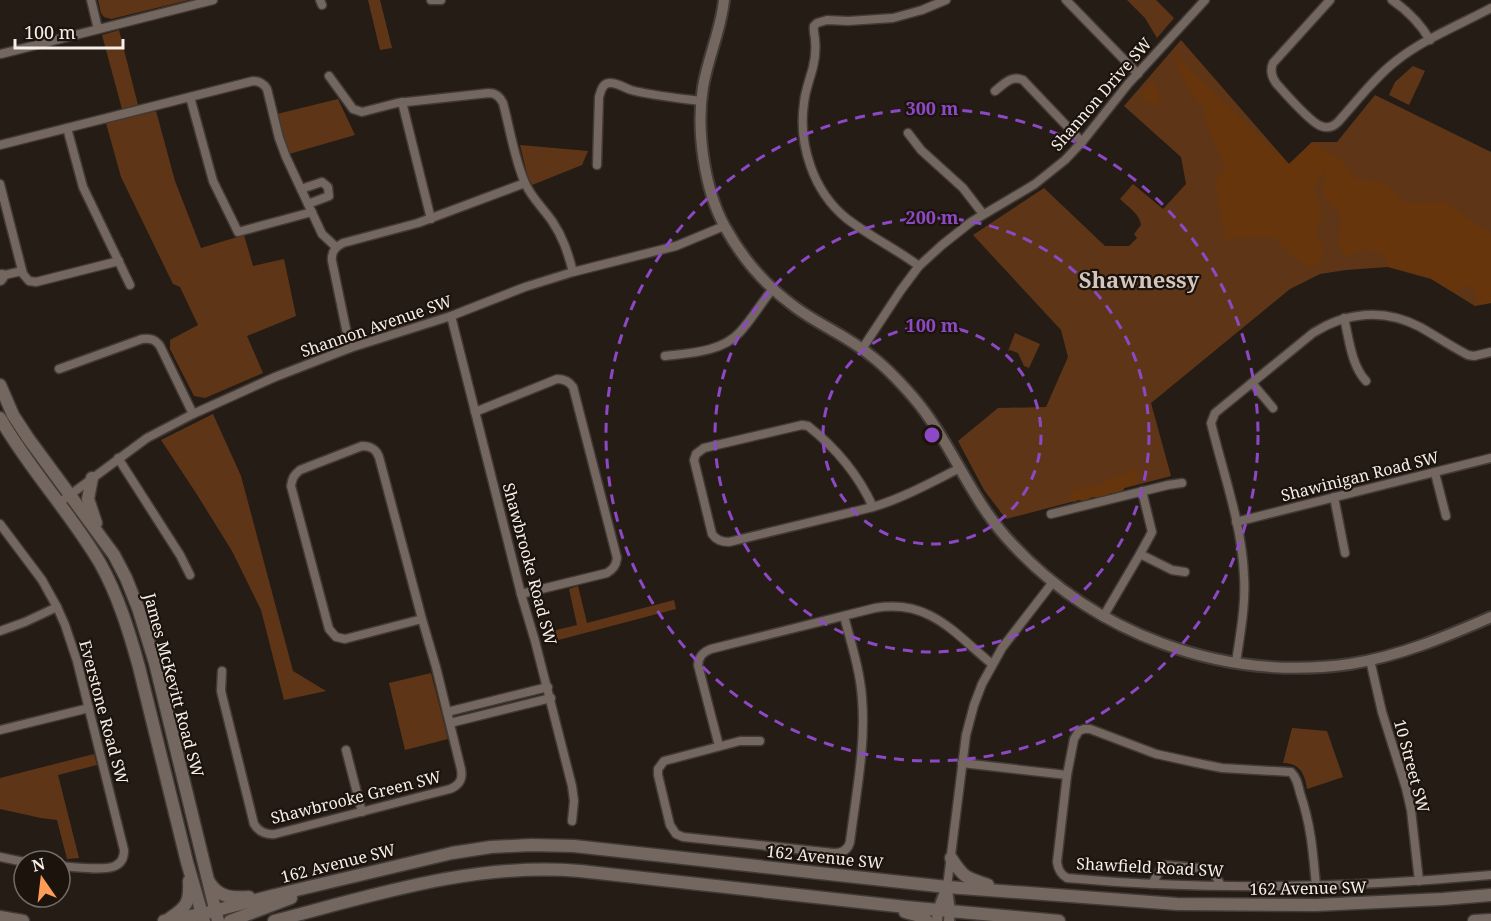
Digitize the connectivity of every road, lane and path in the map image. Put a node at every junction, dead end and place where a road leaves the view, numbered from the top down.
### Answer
1 (91, 0) edge
2 (213, 0) edge
3 (431, 0) edge
4 (441, 0) edge
5 (724, 0) edge
6 (946, 0) edge
7 (1066, 0) edge
8 (1205, 0) edge
9 (1330, 0) edge
10 (1392, 0) edge
11 (203, 1) edge
12 (1491, 8) edge
13 (98, 29) junction
14 (1430, 40) junction
15 (0, 54) edge
16 (1138, 74) junction
17 (329, 76) dead end
18 (995, 91) dead end
19 (190, 97) junction
20 (701, 101) junction
21 (402, 102) junction
22 (67, 128) junction
23 (908, 133) dead end
24 (1082, 142) junction
25 (0, 145) edge
26 (597, 165) dead end
27 (525, 183) junction
28 (0, 184) edge
29 (301, 189) junction
30 (310, 208) junction
31 (983, 214) junction
32 (431, 219) junction
33 (724, 226) junction
34 (336, 247) junction
35 (118, 261) junction
36 (919, 266) junction
37 (22, 271) junction
38 (573, 272) junction
39 (1, 277) edge
40 (130, 285) dead end
41 (772, 290) junction
42 (452, 316) junction
43 (1344, 318) junction
44 (350, 348) junction
45 (862, 349) junction
46 (1491, 352) edge
47 (665, 356) dead end
48 (59, 369) dead end
49 (1366, 381) dead end
50 (1251, 382) junction
51 (0, 385) edge
52 (1273, 408) dead end
53 (476, 412) junction
54 (193, 414) junction
55 (0, 418) edge
56 (118, 458) junction
57 (1491, 458) edge
58 (960, 468) junction
59 (1435, 472) junction
60 (92, 478) junction
61 (1182, 483) dead end
62 (1142, 491) junction
63 (70, 495) junction
64 (1334, 497) junction
65 (60, 503) junction
66 (873, 507) junction
67 (1051, 514) dead end
68 (1446, 516) dead end
69 (1236, 522) junction
70 (0, 524) edge
71 (100, 535) junction
72 (1345, 553) dead end
73 (1140, 554) junction
74 (1185, 572) dead end
75 (190, 575) dead end
76 (1053, 582) junction
77 (521, 594) junction
78 (57, 607) junction
79 (844, 616) junction
80 (1103, 617) junction
81 (1491, 617) edge
82 (422, 619) junction
83 (0, 631) edge
84 (1370, 660) junction
85 (1236, 663) junction
86 (992, 664) junction
87 (222, 671) dead end
88 (548, 687) junction
89 (550, 698) junction
90 (89, 708) junction
91 (447, 712) junction
92 (450, 723) junction
93 (0, 730) edge
94 (760, 741) dead end
95 (719, 746) junction
96 (346, 750) dead end
97 (962, 764) junction
98 (1067, 775) junction
99 (362, 812) junction
100 (572, 820) dead end
101 (951, 858) junction
102 (188, 862) junction
103 (72, 867) edge
104 (1491, 875) edge
105 (207, 879) junction
106 (334, 881) junction
107 (1419, 881) junction
108 (1152, 884) junction
109 (1221, 885) junction
110 (1316, 885) junction
111 (947, 887) junction
112 (1009, 892) junction
113 (1491, 895) edge
114 (271, 896) junction
115 (875, 903) junction
116 (216, 916) edge
117 (944, 916) edge
118 (0, 917) edge
119 (203, 919) edge
120 (1491, 920) edge
121 (23, 921) edge
122 (165, 921) edge
123 (230, 921) edge
124 (274, 921) edge
125 (927, 921) edge
126 (1059, 921) edge
127 (1474, 921) edge

1 - 13 street
2 - 11 street
3 - 4 street
5 - 20 street
6 - 36 street
7 - 16 street
8 - 16 street, Shannon Drive SW
9 - 14 street
10 - 14 street
11 - 13 street
12 - 14 street
13 - 15 street
16 - 24 street, Shannon Drive SW
17 - 21 street
18 - 24 street
19 - 22 street
19 - 29 street
19 - 30 street
20 - 26 street
20 - 33 street
21 - 27 street
21 - 32 street
22 - 25 street
22 - 35 street
23 - 31 street
24 - 31 street, Shannon Drive SW
27 - 32 street
27 - 38 street
28 - 37 street
29 - 30 street
29 - 30 street
30 - 34 street
31 - 36 street, Shannon Drive SW
32 - 34 street
33 - 38 street, Shannon Avenue SW
33 - 41 street
34 - 44 street
35 - 37 street
35 - 40 street
36 - 45 street, Shannon Drive SW
37 - 39 street
38 - 42 street, Shannon Avenue SW
41 - 45 street
41 - 47 street
42 - 44 street, Shannon Avenue SW
42 - 53 street, Shawbrooke Road SW
43 - 46 street
43 - 49 street
43 - 50 street
44 - 54 street, Shannon Avenue SW
45 - 58 street
48 - 54 street
50 - 52 street
50 - 69 street
51 - 63 main road, James McKevitt Road SW
53 - 77 street, Shawbrooke Road SW
53 - 77 street
54 - 56 street, Shannon Avenue SW
55 - 65 main road, James McKevitt Road SW
56 - 60 street, Shannon Avenue SW
56 - 75 street
57 - 59 street, Shawinigan Road SW
58 - 66 street
58 - 76 street
59 - 64 street, Shawinigan Road SW
59 - 68 street
60 - 63 street, Shannon Avenue SW
60 - 71 main road
61 - 62 street
62 - 67 street
62 - 73 street
63 - 65 street, Shannon Avenue SW
63 - 71 main road, James McKevitt Road SW
64 - 69 street, Shawinigan Road SW
64 - 72 street
65 - 102 main road, James McKevitt Road SW
66 - 66 street
69 - 85 street
70 - 78 street, Everstone Road SW
71 - 105 main road, James McKevitt Road SW
73 - 74 street
73 - 80 street
76 - 80 street
76 - 86 street
77 - 88 street, Shawbrooke Road SW
78 - 83 street
78 - 90 street, Everstone Road SW
79 - 86 street
79 - 95 street
79 - 95 street
80 - 85 street
81 - 84 street
82 - 82 street
82 - 91 street
84 - 85 street
84 - 107 street, 10 Street SW
86 - 97 street
87 - 99 street, Shawbrooke Green SW
88 - 89 street, Shawbrooke Road SW
88 - 91 street
89 - 92 street
89 - 100 street, Shawbrooke Road SW
90 - 93 street
90 - 103 street, Everstone Road SW
91 - 92 street
92 - 99 street, Shawbrooke Green SW
94 - 95 street
96 - 99 street
97 - 98 street
97 - 101 street
98 - 108 street, Shawfield Road SW
98 - 110 street
101 - 111 street
101 - 112 main road
102 - 119 main road, James McKevitt Road SW
102 - 122 main road
104 - 107 street, Shawfield Road SW
105 - 114 main road
105 - 116 main road, James McKevitt Road SW
106 - 111 main road, 162 Avenue SW
106 - 114 main road, 162 Avenue SW
106 - 123 main road
107 - 110 street, Shawfield Road SW
108 - 109 street, Shawfield Road SW
108 - 109 street
109 - 110 street, Shawfield Road SW
111 - 112 main road, 162 Avenue SW
111 - 117 street
112 - 113 main road, 162 Avenue SW
114 - 116 main road, 162 Avenue SW
115 - 117 main road
115 - 124 main road
115 - 125 main road
116 - 119 main road
117 - 126 main road
118 - 121 main road
119 - 122 main road
120 - 127 main road

